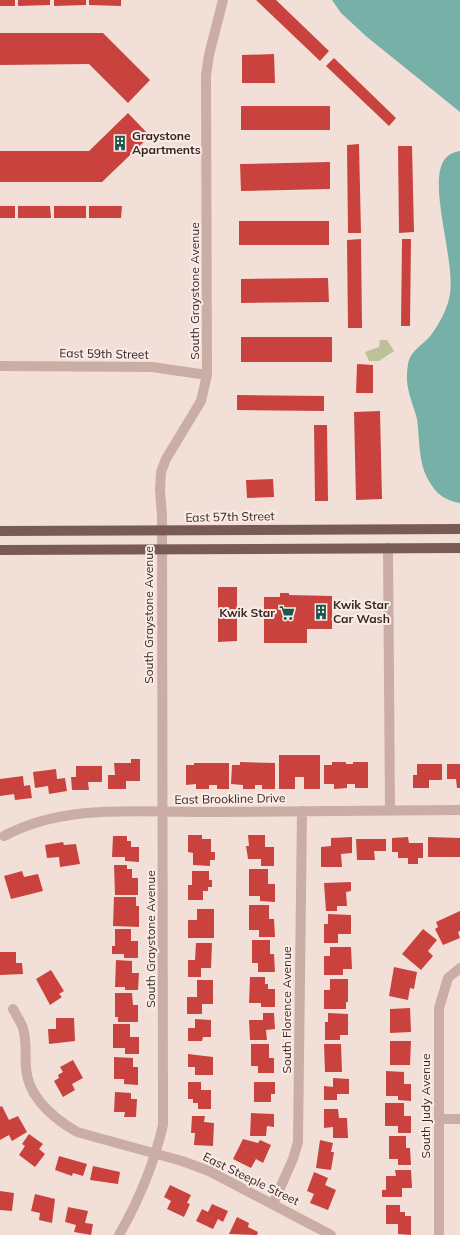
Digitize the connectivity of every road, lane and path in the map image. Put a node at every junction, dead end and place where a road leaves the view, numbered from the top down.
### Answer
1 (223, 0) edge
2 (0, 366) edge
3 (207, 375) junction
4 (460, 529) edge
5 (162, 530) junction
6 (0, 531) edge
7 (388, 548) junction
8 (460, 548) edge
9 (0, 550) edge
10 (162, 550) junction
11 (460, 810) edge
12 (302, 811) junction
13 (390, 811) junction
14 (163, 813) junction
15 (4, 836) dead end
16 (460, 968) edge
17 (13, 1009) dead end
18 (439, 1119) junction
19 (460, 1119) edge
20 (156, 1154) junction
21 (273, 1204) junction
22 (119, 1235) edge
23 (331, 1235) edge
24 (439, 1235) edge

1 - 3 street, South Graystone Avenue
2 - 3 street, East 59th Street
3 - 5 street, South Graystone Avenue
4 - 5 main road, East 57th Street
5 - 6 main road, East 57th Street
5 - 10 street, South Graystone Avenue
7 - 8 main road
7 - 10 main road
7 - 13 street
9 - 10 main road
10 - 14 street, South Graystone Avenue
11 - 13 street, East Brookline Drive
12 - 13 street, East Brookline Drive
12 - 14 street, East Brookline Drive
12 - 21 street, South Florence Avenue
14 - 15 street, East Brookline Drive
14 - 20 street, South Graystone Avenue
16 - 18 street, South Judy Avenue
17 - 20 street, East Steeple Street
18 - 19 street
18 - 24 street, South Judy Avenue
20 - 21 street, East Steeple Street
20 - 22 street, South Graystone Avenue
21 - 23 street, East Steeple Street

